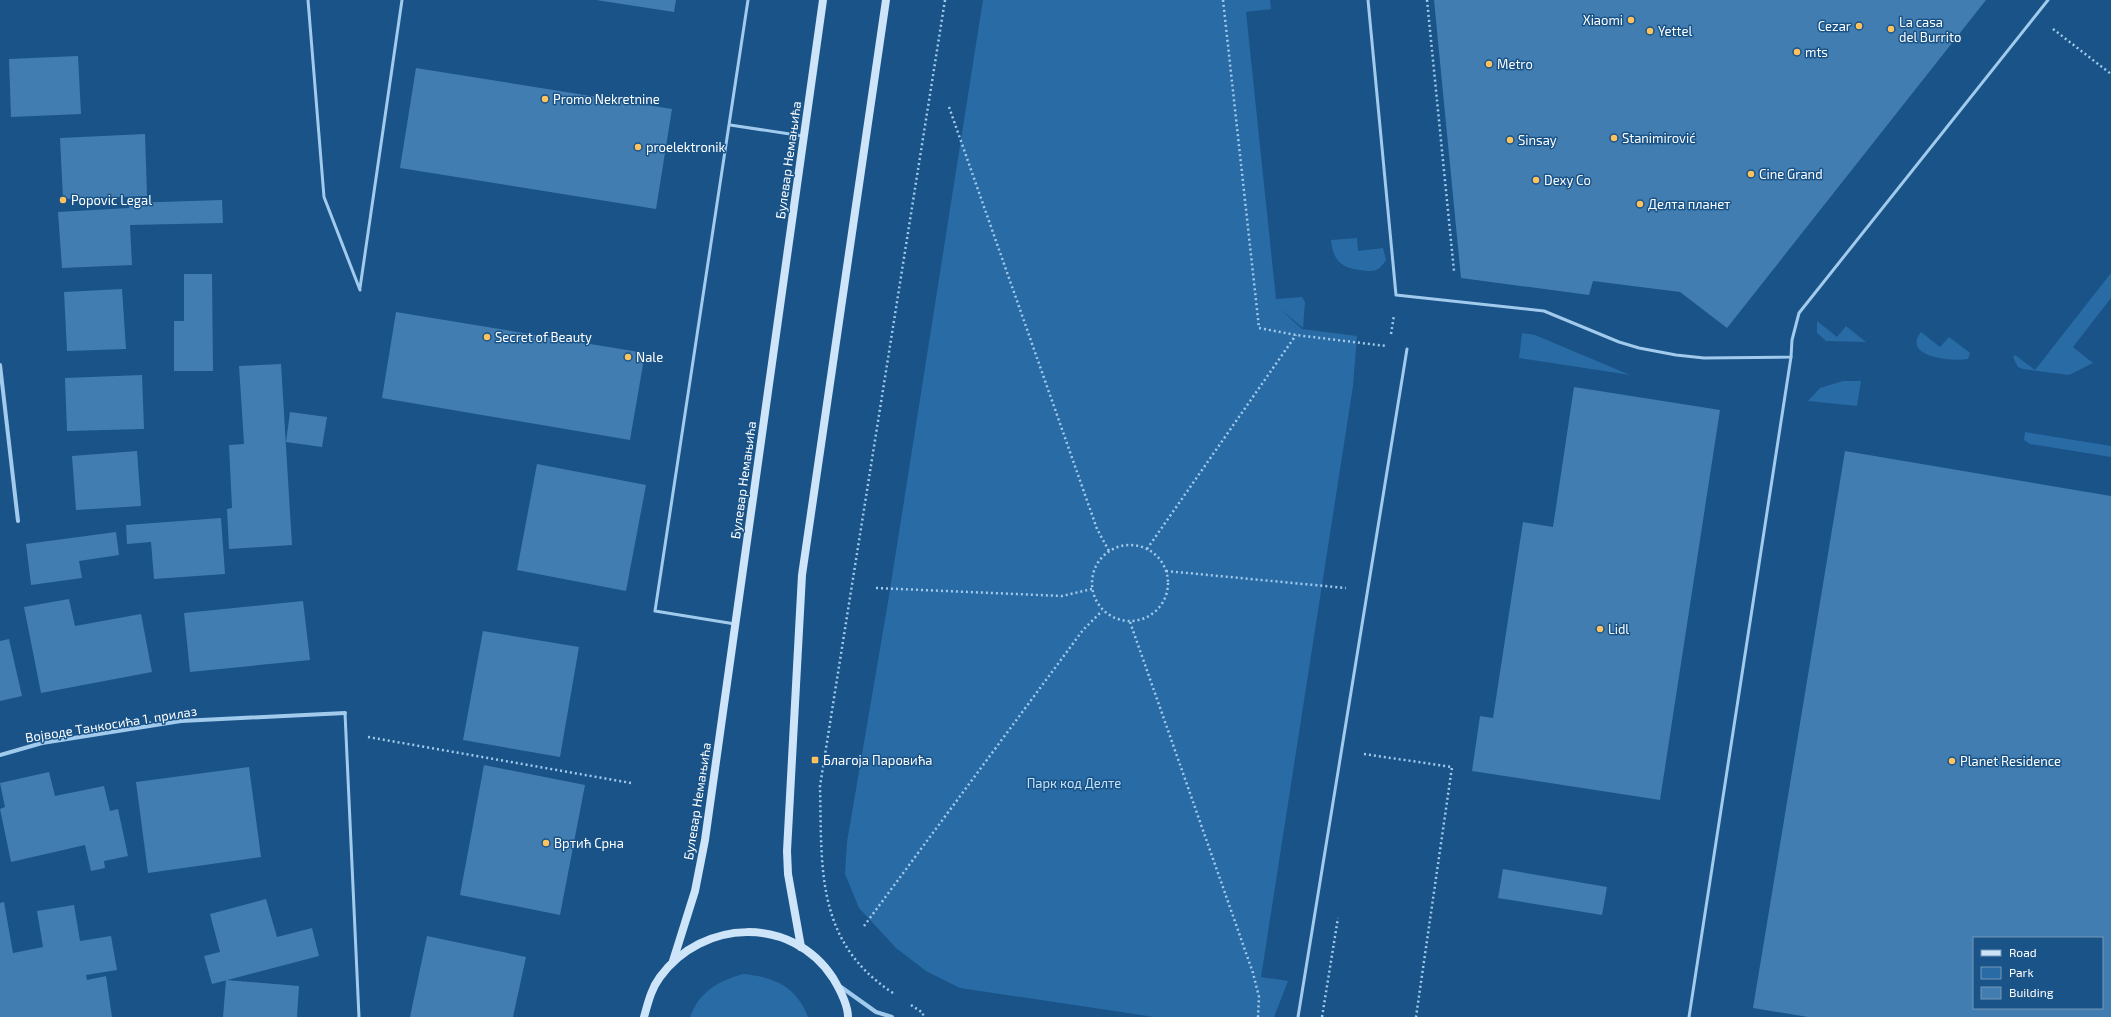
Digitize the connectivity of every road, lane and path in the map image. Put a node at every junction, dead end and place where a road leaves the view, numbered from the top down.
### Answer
1 (308, 0) edge
2 (402, 0) edge
3 (748, 0) edge
4 (823, 0) edge
5 (886, 0) edge
6 (945, 0) edge
7 (1223, 0) edge
8 (1368, 0) edge
9 (1427, 0) edge
10 (2048, 0) edge
11 (2035, 15) junction
12 (2111, 74) edge
13 (949, 107) dead end
14 (730, 125) junction
15 (804, 136) junction
16 (1454, 271) dead end
17 (1396, 294) junction
18 (1296, 335) junction
19 (1390, 347) junction
20 (1407, 349) joint
21 (1791, 357) junction
22 (0, 365) edge
23 (18, 521) dead end
24 (1147, 549) junction
25 (1109, 551) junction
26 (1166, 571) junction
27 (876, 588) dead end
28 (1092, 589) junction
29 (1369, 590) junction
30 (1102, 611) junction
31 (1130, 622) junction
32 (735, 624) junction
33 (345, 713) joint
34 (347, 733) junction
35 (1364, 754) dead end
36 (0, 755) edge
37 (631, 783) dead end
38 (864, 926) dead end
39 (801, 947) junction
40 (673, 961) junction
41 (837, 985) junction
42 (897, 996) dead end
43 (908, 1003) dead end
44 (360, 1017) edge
45 (644, 1017) edge
46 (848, 1017) edge
47 (892, 1017) edge
48 (923, 1017) edge
49 (1258, 1017) edge
50 (1298, 1017) edge
51 (1416, 1017) edge
52 (1689, 1017) edge

1 - 2 lane
3 - 14 lane
4 - 15 street, Булевар Немањића
5 - 39 street
6 - 42 path
7 - 18 path
8 - 17 lane
9 - 16 path
10 - 11 lane
11 - 12 path
11 - 21 lane
13 - 25 path
14 - 15 lane
14 - 32 lane
15 - 32 street, Булевар Немањића
17 - 19 path
17 - 21 lane
18 - 19 path
18 - 24 path
19 - 20 path
20 - 29 lane
21 - 52 lane
22 - 23 street
24 - 25 path
24 - 26 path
25 - 28 path
26 - 29 path
26 - 31 path
27 - 28 path
28 - 30 path
29 - 50 lane
30 - 31 path
30 - 38 path
31 - 49 path
32 - 40 street, Булевар Немањића
33 - 34 lane
33 - 36 street, Војводе Танкосића 1. прилаз
34 - 37 path
34 - 44 lane
35 - 51 path
39 - 40 street
39 - 41 street
40 - 45 street
41 - 46 street
41 - 47 street
43 - 48 path

